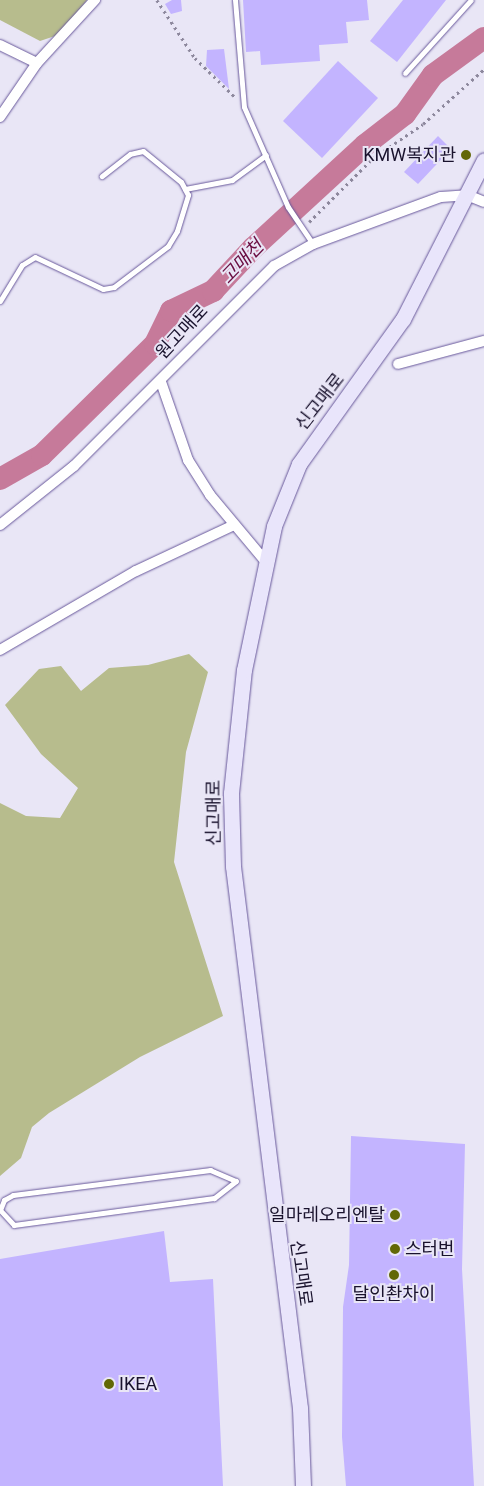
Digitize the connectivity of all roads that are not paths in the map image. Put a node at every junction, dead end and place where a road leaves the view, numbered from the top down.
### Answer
1 (95, 0) edge
2 (235, 0) edge
3 (471, 0) edge
4 (0, 45) edge
5 (37, 63) junction
6 (405, 73) dead end
7 (0, 117) edge
8 (266, 155) junction
9 (484, 160) edge
10 (481, 173) edge
11 (102, 176) dead end
12 (185, 189) junction
13 (467, 194) junction
14 (484, 202) edge
15 (313, 244) junction
16 (0, 302) edge
17 (484, 342) edge
18 (398, 364) dead end
19 (161, 382) junction
20 (0, 525) edge
21 (234, 525) junction
22 (266, 562) junction
23 (0, 650) edge
24 (236, 1181) joint
25 (303, 1486) edge

1 - 5 street
2 - 8 lane
3 - 6 lane
4 - 5 street
5 - 7 street
8 - 12 lane
8 - 15 lane
9 - 10 street
10 - 13 street
11 - 12 lane
12 - 16 lane
13 - 14 street
13 - 15 street, 원고매로
13 - 22 street, 신고매로
15 - 19 street, 원고매로
17 - 18 street
19 - 20 street, 원고매로
19 - 21 street
21 - 22 street
21 - 23 street
22 - 25 street, 신고매로
24 - 24 lane

